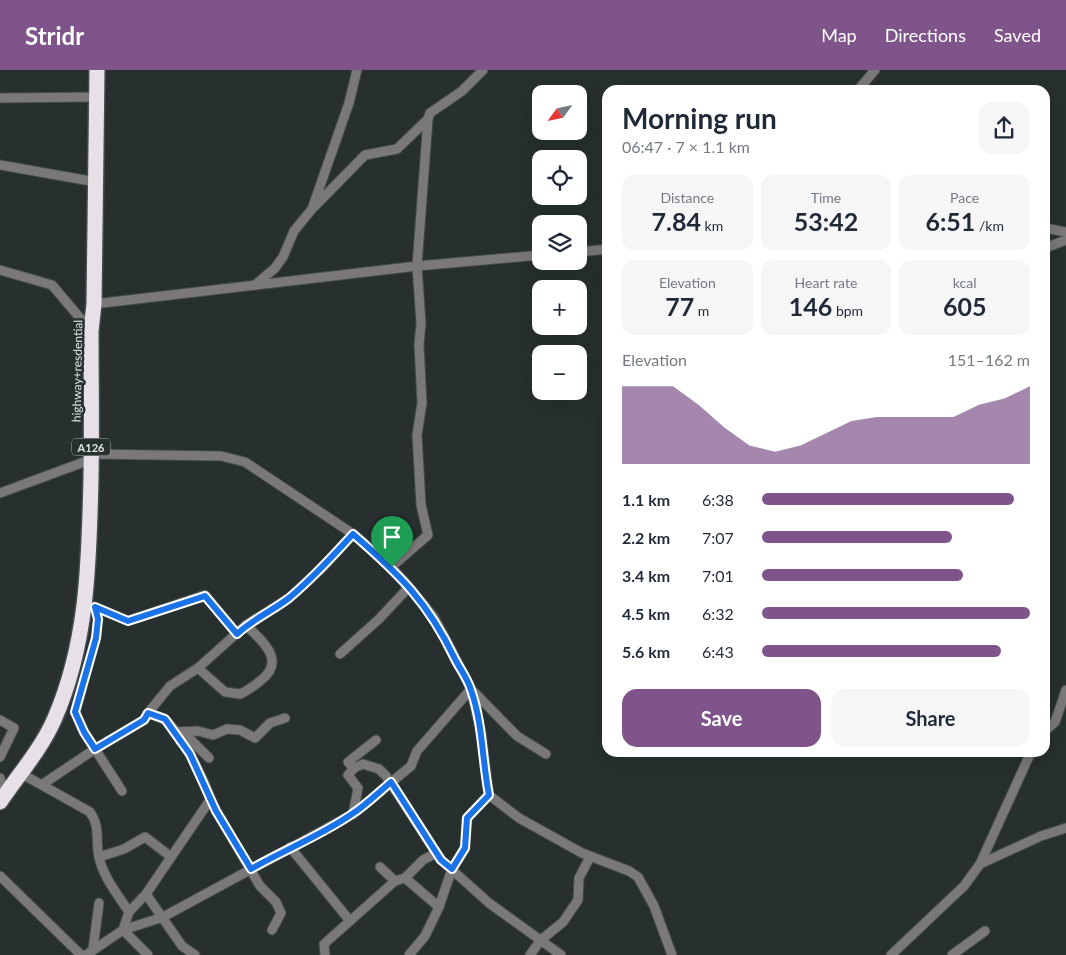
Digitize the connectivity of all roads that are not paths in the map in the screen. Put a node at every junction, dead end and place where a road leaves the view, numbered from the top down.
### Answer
1 (97, 70) edge
2 (357, 70) edge
3 (483, 70) edge
4 (875, 70) edge
5 (862, 85) edge
6 (96, 97) junction
7 (0, 98) edge
8 (428, 119) junction
9 (0, 165) edge
10 (96, 182) junction
11 (312, 209) junction
12 (1050, 229) edge
13 (1066, 232) edge
14 (1066, 240) edge
15 (1050, 246) edge
16 (602, 250) edge
17 (587, 251) edge
18 (532, 256) edge
19 (417, 266) junction
20 (0, 270) edge
21 (254, 285) junction
22 (94, 304) junction
23 (91, 331) junction
24 (91, 457) junction
25 (0, 493) edge
26 (353, 534) junction
27 (392, 567) junction
28 (409, 586) junction
29 (90, 605) junction
30 (246, 625) junction
31 (237, 634) junction
32 (340, 654) dead end
33 (198, 668) junction
34 (471, 689) junction
35 (1066, 690) edge
36 (148, 713) junction
37 (285, 718) dead end
38 (0, 720) edge
39 (1050, 726) edge
40 (174, 732) junction
41 (376, 740) dead end
42 (180, 741) junction
43 (95, 749) junction
44 (546, 754) dead end
45 (0, 757) edge
46 (1029, 757) edge
47 (209, 758) dead end
48 (354, 768) junction
49 (22, 774) junction
50 (0, 778) edge
51 (391, 782) junction
52 (43, 784) junction
53 (122, 791) dead end
54 (489, 795) junction
55 (2, 798) edge
56 (210, 800) junction
57 (353, 814) junction
58 (1066, 828) edge
59 (290, 847) junction
60 (436, 853) junction
61 (170, 856) junction
62 (98, 857) junction
63 (590, 857) junction
64 (980, 864) junction
65 (380, 867) dead end
66 (251, 869) junction
67 (452, 869) junction
68 (0, 876) edge
69 (405, 878) junction
70 (395, 881) junction
71 (146, 894) junction
72 (99, 903) dead end
73 (439, 907) junction
74 (129, 912) junction
75 (163, 917) junction
76 (350, 921) junction
77 (124, 930) junction
78 (272, 930) dead end
79 (985, 931) dead end
80 (541, 940) junction
81 (900, 951) edge
82 (89, 952) edge
83 (187, 953) edge
84 (81, 955) edge
85 (148, 955) edge
86 (324, 955) edge
87 (409, 955) edge
88 (530, 955) edge
89 (561, 955) edge
90 (672, 955) edge
91 (891, 955) edge
92 (952, 955) edge

1 - 6 highway, highway+resdential / A126
2 - 11 street
3 - 8 street
4 - 5 street
6 - 7 street
6 - 10 highway, highway+resdential / A126
8 - 11 street
8 - 19 street
9 - 10 street
10 - 22 highway, highway+resdential / A126
11 - 21 street
12 - 13 street
14 - 15 street
16 - 17 street
18 - 19 street
19 - 21 street
19 - 27 street
20 - 23 street
21 - 22 street
22 - 23 highway, highway+resdential / A126
23 - 24 highway, highway+resdential / A126
24 - 25 street
24 - 26 street
24 - 29 highway, highway+resdential / A126
26 - 27 street
26 - 30 street
27 - 28 street
28 - 32 street
28 - 34 street
29 - 31 street
29 - 43 street
29 - 49 highway, highway+resdential / A126
30 - 31 street
30 - 33 street
31 - 33 street
33 - 36 street
34 - 44 street
34 - 51 street
34 - 54 street
35 - 39 street
36 - 40 street
36 - 43 street
37 - 40 street
38 - 45 street
40 - 42 street
41 - 48 street
42 - 47 street
42 - 56 street
43 - 52 street
43 - 53 street
46 - 64 street
48 - 51 street
48 - 57 street
49 - 52 street
49 - 55 highway, highway+resdential / A126
50 - 55 street
51 - 57 street
51 - 60 street
52 - 62 street
54 - 63 street
54 - 67 street
56 - 61 street
56 - 66 street
57 - 59 street
58 - 64 street
59 - 66 street
59 - 76 street
60 - 67 street
60 - 69 street
61 - 62 street
61 - 71 street
62 - 74 street
63 - 80 street
63 - 90 street
64 - 81 street
65 - 70 street
66 - 75 street
66 - 78 street
67 - 73 street
67 - 80 street
68 - 84 street
69 - 70 street
69 - 73 street
70 - 76 street
71 - 74 street
71 - 75 street
72 - 82 street
73 - 87 street
74 - 77 street
75 - 77 street
75 - 83 street
76 - 86 street
77 - 82 street
77 - 85 street
79 - 92 street
80 - 88 street
80 - 89 street
81 - 91 street

